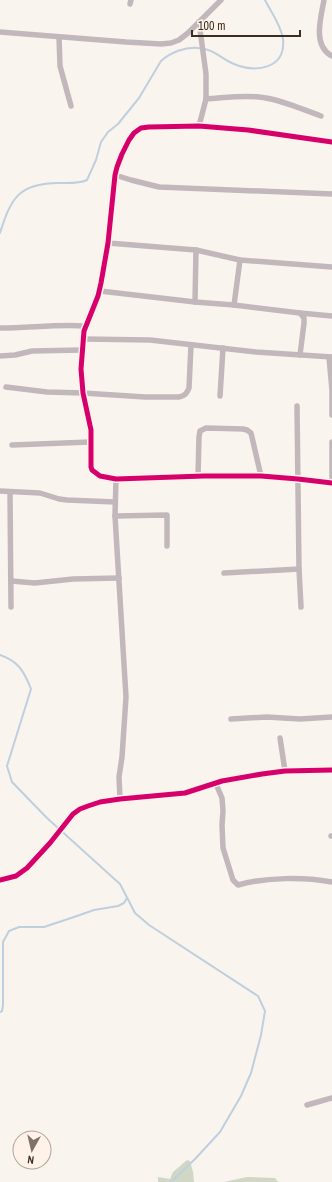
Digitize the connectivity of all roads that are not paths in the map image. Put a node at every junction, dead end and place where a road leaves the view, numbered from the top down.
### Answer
1 (221, 0) edge
2 (324, 0) edge
3 (199, 22) junction
4 (0, 32) edge
5 (60, 37) junction
6 (332, 56) edge
7 (206, 99) junction
8 (71, 106) dead end
9 (321, 116) dead end
10 (199, 126) junction
11 (332, 142) edge
12 (115, 175) junction
13 (332, 194) edge
14 (108, 243) junction
15 (196, 250) junction
16 (240, 260) junction
17 (332, 267) edge
18 (100, 291) junction
19 (195, 302) junction
20 (234, 305) junction
21 (300, 313) junction
22 (332, 316) edge
23 (86, 326) junction
24 (0, 328) edge
25 (83, 339) junction
26 (191, 345) junction
27 (223, 348) junction
28 (82, 350) junction
29 (300, 355) junction
30 (0, 356) edge
31 (330, 357) edge
32 (6, 387) dead end
33 (332, 390) edge
34 (83, 393) junction
35 (220, 396) dead end
36 (297, 406) dead end
37 (332, 415) edge
38 (90, 442) junction
39 (332, 442) edge
40 (12, 445) dead end
41 (198, 476) junction
42 (261, 476) junction
43 (298, 478) junction
44 (116, 479) junction
45 (332, 483) edge
46 (0, 491) edge
47 (10, 492) junction
48 (115, 502) junction
49 (115, 516) junction
50 (167, 546) dead end
51 (299, 569) junction
52 (224, 573) dead end
53 (119, 578) junction
54 (11, 582) junction
55 (11, 607) dead end
56 (301, 607) dead end
57 (332, 717) edge
58 (231, 719) dead end
59 (280, 738) dead end
60 (332, 770) edge
61 (285, 771) junction
62 (216, 784) junction
63 (120, 799) junction
64 (0, 880) edge
65 (332, 882) edge
66 (332, 1098) edge
67 (307, 1105) dead end

1 - 3 street
2 - 6 street
3 - 5 street
3 - 7 street
4 - 5 street
5 - 8 street
7 - 9 street
7 - 10 street
10 - 11 street
10 - 12 street
12 - 13 street
12 - 14 street
14 - 15 street
14 - 18 street
15 - 16 street
15 - 19 street
16 - 17 street
16 - 20 street
18 - 19 street
18 - 23 street
19 - 20 street
20 - 21 street
21 - 22 street
21 - 29 street
23 - 24 street
23 - 25 street
25 - 26 street
25 - 28 street
26 - 27 street
26 - 34 street
27 - 29 street
27 - 35 street
28 - 30 street
28 - 34 street
29 - 31 street
31 - 33 street
32 - 34 street
33 - 37 street
34 - 38 street
36 - 43 street
38 - 40 street
38 - 44 street
39 - 45 street
41 - 42 street
41 - 42 street
41 - 44 street
42 - 43 street
43 - 45 street
43 - 51 street
44 - 48 street
46 - 47 street
47 - 48 street
47 - 54 street
48 - 49 street
49 - 50 street
49 - 53 street
51 - 52 street
51 - 56 street
53 - 54 street
53 - 63 street
54 - 55 street
57 - 58 street
59 - 61 street
60 - 61 street
61 - 62 street
62 - 63 street
62 - 65 street
63 - 64 street
66 - 67 street

